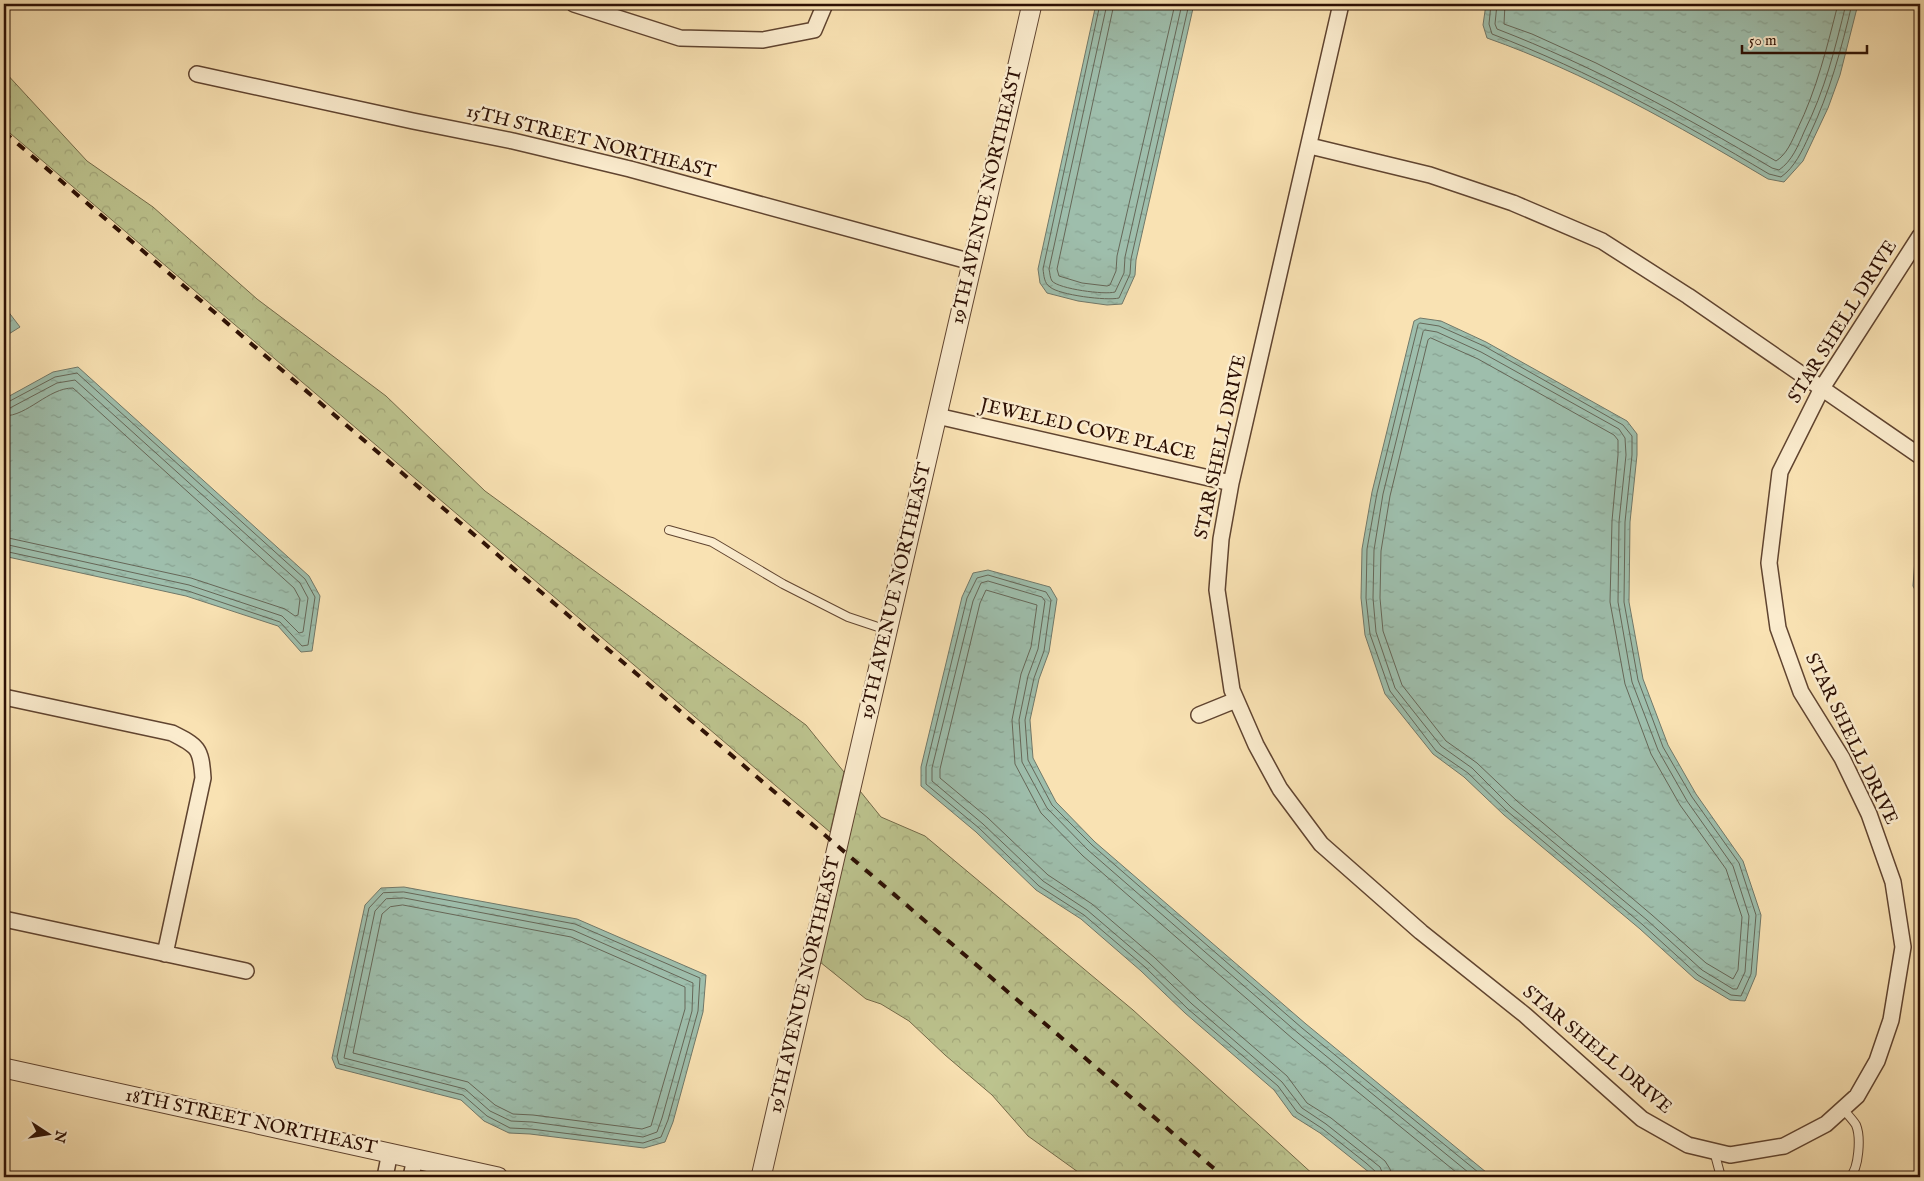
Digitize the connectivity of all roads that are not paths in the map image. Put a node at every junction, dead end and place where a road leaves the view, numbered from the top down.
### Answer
1 (574, 4) edge
2 (825, 4) edge
3 (1032, 4) edge
4 (1341, 4) edge
5 (197, 74) dead end
6 (1310, 146) junction
7 (1920, 236) edge
8 (972, 262) junction
9 (1822, 388) junction
10 (937, 416) junction
11 (1920, 456) edge
12 (1231, 483) junction
13 (669, 530) dead end
14 (887, 630) junction
15 (4, 697) edge
16 (1236, 700) junction
17 (1199, 714) dead end
18 (4, 919) edge
19 (165, 954) junction
20 (246, 971) dead end
21 (4, 1068) edge
22 (1843, 1109) junction
23 (1714, 1151) junction
24 (390, 1152) junction
25 (416, 1158) junction
26 (384, 1177) edge
27 (412, 1177) edge
28 (498, 1177) edge
29 (761, 1177) edge
30 (1721, 1177) edge
31 (1850, 1177) edge

1 - 2 street
3 - 8 street, 19TH AVENUE NORTHEAST
4 - 6 street, STAR SHELL DRIVE
5 - 8 street, 15TH STREET NORTHEAST
6 - 9 street
6 - 12 street, STAR SHELL DRIVE
7 - 9 street, STAR SHELL DRIVE
8 - 10 street, 19TH AVENUE NORTHEAST
9 - 11 street
9 - 22 street, STAR SHELL DRIVE
10 - 12 street, JEWELED COVE PLACE
10 - 14 street, 19TH AVENUE NORTHEAST
12 - 16 street, STAR SHELL DRIVE
13 - 14 lane
14 - 29 street, 19TH AVENUE NORTHEAST
15 - 19 street
16 - 17 street
16 - 23 street, STAR SHELL DRIVE
18 - 19 street
19 - 20 street
21 - 24 street, 18TH STREET NORTHEAST
22 - 23 street, STAR SHELL DRIVE
22 - 31 lane
23 - 30 lane
24 - 25 street, 18TH STREET NORTHEAST
24 - 26 street
25 - 27 street
25 - 28 street, 18TH STREET NORTHEAST

